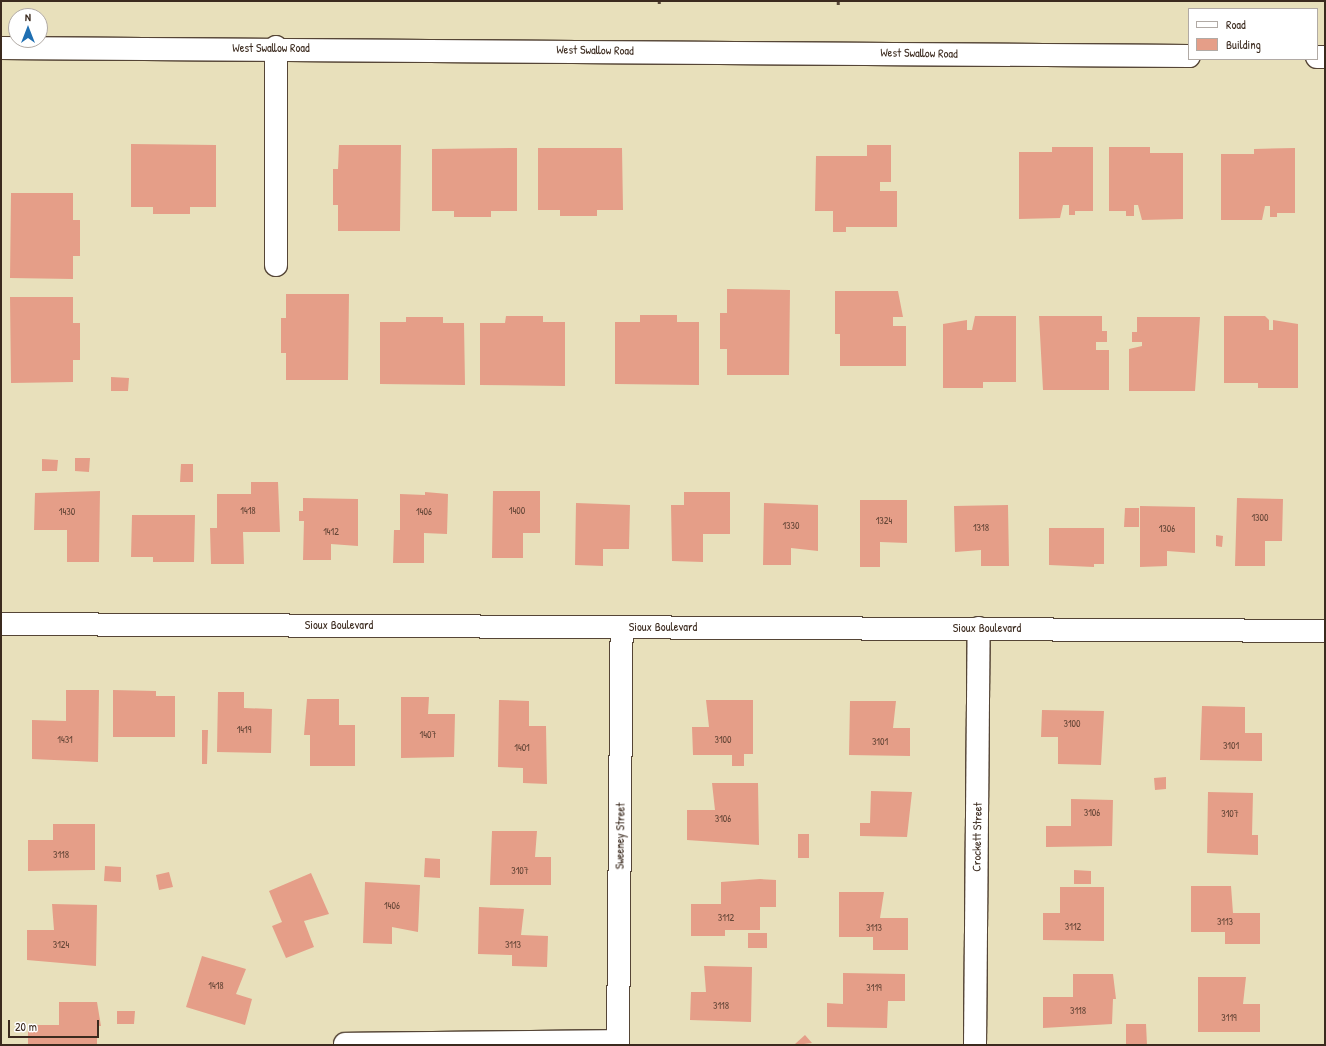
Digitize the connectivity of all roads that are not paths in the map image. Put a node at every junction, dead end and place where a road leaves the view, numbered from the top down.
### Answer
1 (276, 47) junction
2 (1, 48) edge
3 (1188, 56) edge
4 (276, 266) dead end
5 (1, 624) edge
6 (622, 627) junction
7 (979, 628) junction
8 (1325, 631) edge
9 (618, 1043) edge
10 (345, 1044) dead end
11 (975, 1045) edge

1 - 2 street, West Swallow Road
1 - 3 street, West Swallow Road
1 - 4 street
5 - 6 street, Sioux Boulevard
6 - 7 street, Sioux Boulevard
6 - 9 street, Sweeney Street
7 - 8 street, Sioux Boulevard
7 - 11 street, Crockett Street
9 - 10 street

